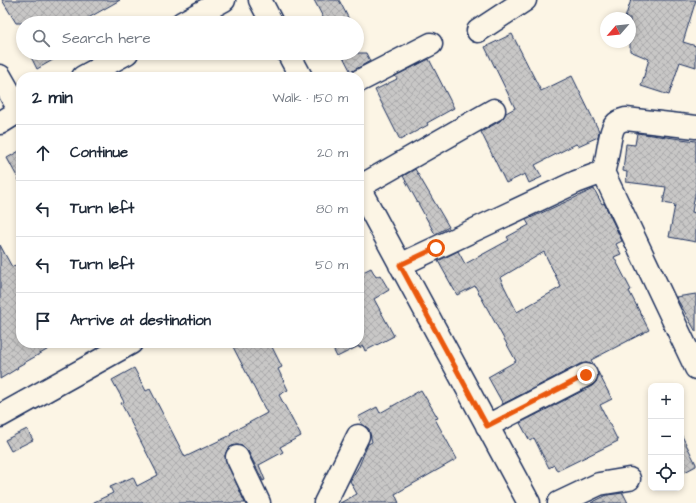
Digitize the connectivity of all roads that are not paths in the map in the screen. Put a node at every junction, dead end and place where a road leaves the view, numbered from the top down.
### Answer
1 (224, 0) edge
2 (260, 0) edge
3 (525, 0) edge
4 (195, 16) edge
5 (268, 16) edge
6 (478, 31) dead end
7 (431, 44) dead end
8 (114, 60) edge
9 (292, 60) edge
10 (92, 72) edge
11 (298, 72) edge
12 (0, 76) edge
13 (364, 78) edge
14 (16, 104) edge
15 (494, 110) dead end
16 (16, 114) edge
17 (0, 124) edge
18 (696, 127) edge
19 (603, 172) junction
20 (364, 184) edge
21 (365, 216) edge
22 (400, 265) junction
23 (122, 348) edge
24 (694, 359) edge
25 (586, 375) dead end
26 (0, 416) edge
27 (487, 426) junction
28 (358, 436) dead end
29 (237, 457) dead end
30 (629, 479) dead end
31 (259, 503) edge
32 (325, 503) edge
33 (529, 503) edge
34 (559, 503) edge

1 - 4 street
2 - 5 street
3 - 6 street
7 - 13 street
8 - 10 street
9 - 11 street
12 - 14 street
15 - 20 street
16 - 17 street
18 - 19 street
19 - 22 street
19 - 24 street
21 - 22 street
22 - 27 street
23 - 26 street
25 - 27 street
27 - 33 street
28 - 32 street
29 - 31 street
30 - 34 street

